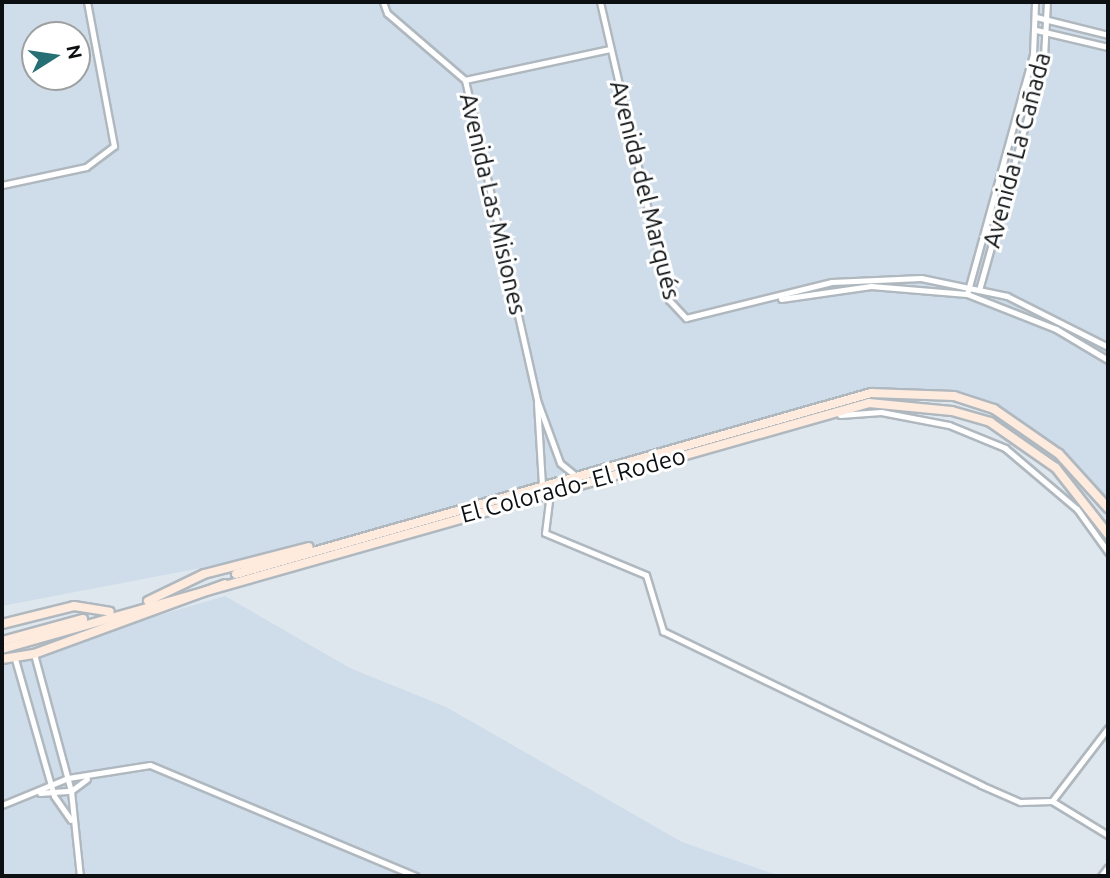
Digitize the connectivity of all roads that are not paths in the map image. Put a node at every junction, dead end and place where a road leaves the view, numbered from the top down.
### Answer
1 (87, 2) edge
2 (383, 2) edge
3 (600, 2) edge
4 (1035, 2) edge
5 (1047, 2) edge
6 (1037, 17) junction
7 (1049, 19) junction
8 (1036, 30) junction
9 (1047, 31) junction
10 (1108, 35) edge
11 (1108, 47) edge
12 (610, 49) junction
13 (1027, 78) junction
14 (465, 80) junction
15 (1038, 81) junction
16 (2, 185) edge
17 (902, 278) junction
18 (969, 285) junction
19 (901, 286) junction
20 (980, 288) junction
21 (967, 294) junction
22 (977, 297) junction
23 (780, 299) junction
24 (1048, 314) junction
25 (1044, 323) junction
26 (1077, 329) junction
27 (1071, 337) junction
28 (1107, 345) edge
29 (1098, 353) junction
30 (1108, 360) edge
31 (537, 400) junction
32 (792, 422) junction
33 (575, 475) junction
34 (542, 485) junction
35 (550, 490) junction
36 (1108, 508) edge
37 (1108, 534) edge
38 (1108, 552) edge
39 (228, 582) junction
40 (110, 612) junction
41 (2, 624) edge
42 (2, 641) edge
43 (2, 649) edge
44 (34, 654) junction
45 (2, 659) edge
46 (15, 659) junction
47 (1108, 729) edge
48 (68, 779) junction
49 (88, 779) junction
50 (51, 783) junction
51 (71, 791) junction
52 (40, 793) junction
53 (54, 796) junction
54 (1052, 802) junction
55 (2, 805) edge
56 (72, 823) junction
57 (1108, 835) edge
58 (1108, 867) edge
59 (80, 876) edge
60 (416, 876) edge
61 (1101, 876) edge

1 - 16 street
2 - 14 street, Avenida Las Misiones
3 - 12 street, Avenida del Marqués
4 - 6 street
5 - 7 street, Avenida La Cañada
6 - 7 street
6 - 8 street
7 - 9 street, Avenida La Cañada
7 - 10 street
8 - 9 street
8 - 13 street
9 - 11 street
9 - 15 street, Avenida La Cañada
12 - 14 street
12 - 23 street, Avenida del Marqués
13 - 15 street
13 - 18 street
14 - 31 street, Avenida Las Misiones
15 - 20 street, Avenida La Cañada
17 - 18 street, Avenida del Marqués
17 - 19 street
17 - 23 street, Avenida del Marqués
18 - 20 street, Avenida del Marqués
18 - 21 street
19 - 21 street, Avenida del Marqués
19 - 23 street, Avenida del Marqués
20 - 22 street, Avenida La Cañada
20 - 24 street, Avenida del Marqués
21 - 22 street, Avenida del Marqués
22 - 25 street, Avenida del Marqués
24 - 25 street
24 - 26 street, Avenida del Marqués
25 - 27 street, Avenida del Marqués
26 - 27 street
26 - 28 street, Avenida del Marqués
27 - 29 street, Avenida del Marqués
28 - 29 street
29 - 30 street, Avenida del Marqués
31 - 33 street, Avenida Las Misiones
31 - 34 street, Avenida Las Misiones
32 - 35 main road, El Colorado- El Rodeo
32 - 37 main road, El Colorado- El Rodeo
32 - 38 street
33 - 34 main road, El Colorado- El Rodeo
33 - 36 main road, El Colorado- El Rodeo
34 - 40 main road, El Colorado- El Rodeo
35 - 39 main road, El Colorado- El Rodeo
35 - 54 street
39 - 43 main road, El Colorado- El Rodeo
39 - 44 main road
40 - 41 main road
40 - 42 main road
44 - 46 main road
44 - 48 street
45 - 46 main road
46 - 50 street
47 - 54 street
48 - 49 street
48 - 50 street
48 - 51 street
49 - 51 street
49 - 60 street
50 - 52 street
50 - 53 street
51 - 53 street
51 - 56 street
52 - 53 street
52 - 55 street
53 - 56 street
54 - 57 street
56 - 59 street
58 - 61 street

